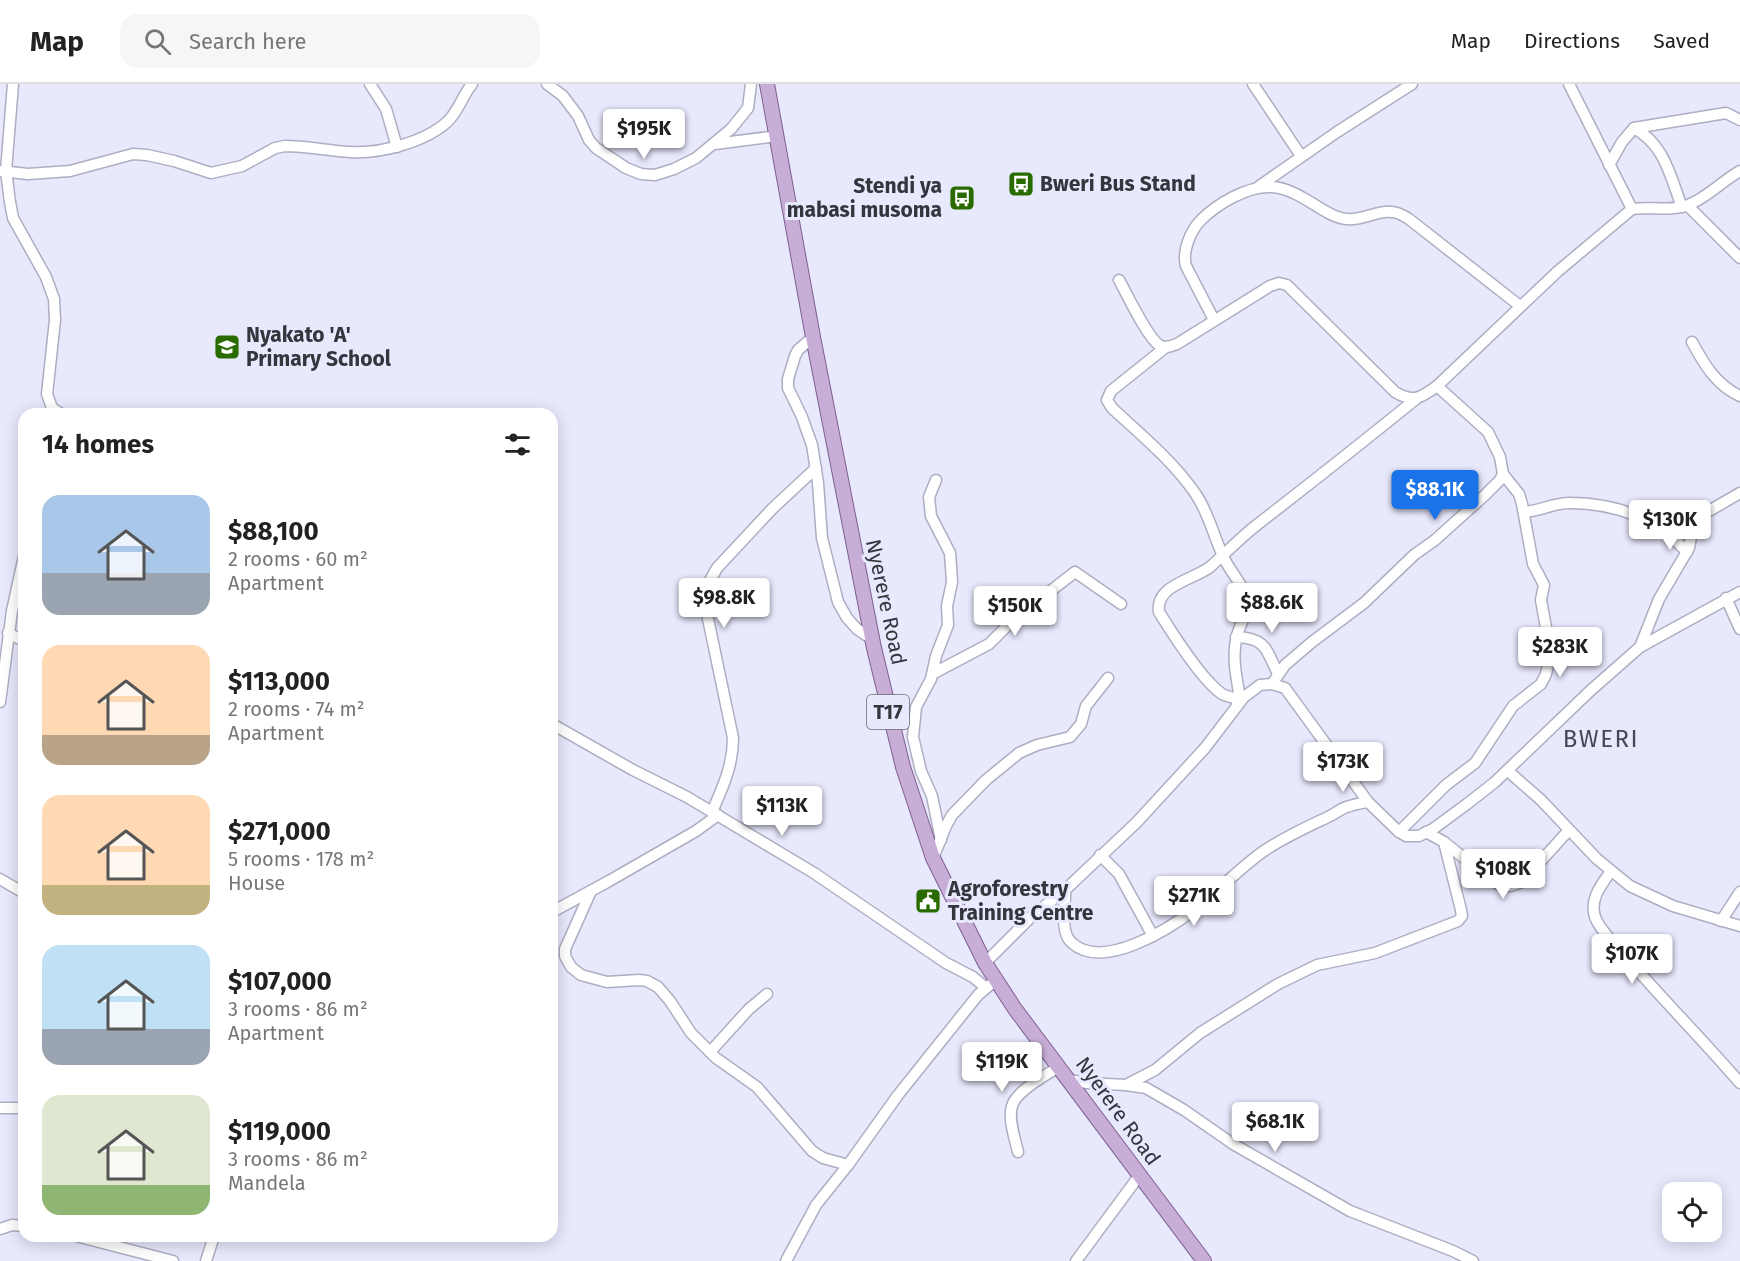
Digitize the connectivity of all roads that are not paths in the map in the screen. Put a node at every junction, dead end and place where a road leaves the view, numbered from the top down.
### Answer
1 (14, 84) edge
2 (370, 84) edge
3 (472, 84) edge
4 (547, 84) edge
5 (751, 84) edge
6 (767, 84) edge
7 (1253, 84) edge
8 (1412, 84) edge
9 (1569, 84) edge
10 (1740, 120) edge
11 (1634, 128) junction
12 (777, 136) junction
13 (714, 144) junction
14 (397, 147) junction
15 (1301, 156) junction
16 (1609, 165) junction
17 (3, 171) edge
18 (1740, 171) edge
19 (1256, 188) junction
20 (1685, 206) junction
21 (1632, 209) junction
22 (1740, 258) edge
23 (1119, 280) dead end
24 (1520, 306) junction
25 (1214, 320) junction
26 (813, 337) junction
27 (1692, 342) dead end
28 (1166, 347) junction
29 (1437, 386) junction
30 (1740, 396) edge
31 (1416, 399) junction
32 (52, 408) edge
33 (816, 468) junction
34 (1503, 474) junction
35 (936, 480) dead end
36 (1740, 493) edge
37 (1524, 512) junction
38 (1687, 552) junction
39 (1222, 556) junction
40 (18, 585) edge
41 (1740, 592) edge
42 (1726, 598) junction
43 (1121, 604) dead end
44 (1740, 629) edge
45 (8, 633) junction
46 (1236, 637) junction
47 (18, 638) edge
48 (872, 639) junction
49 (1640, 647) junction
50 (934, 673) junction
51 (1108, 678) dead end
52 (1275, 679) junction
53 (0, 702) edge
54 (1237, 704) junction
55 (558, 727) edge
56 (1508, 771) junction
57 (1368, 802) junction
58 (715, 814) junction
59 (1569, 830) junction
60 (1399, 832) junction
61 (1426, 832) junction
62 (941, 840) junction
63 (1444, 842) junction
64 (1100, 855) junction
65 (933, 858) junction
66 (1611, 871) junction
67 (0, 879) edge
68 (18, 890) edge
69 (1065, 890) junction
70 (591, 891) junction
71 (1740, 892) edge
72 (558, 909) edge
73 (1721, 921) junction
74 (1740, 926) edge
75 (1153, 936) junction
76 (986, 963) junction
77 (991, 984) junction
78 (767, 994) dead end
79 (710, 1052) junction
80 (1059, 1067) junction
81 (1069, 1080) junction
82 (1740, 1083) edge
83 (1126, 1085) junction
84 (0, 1108) edge
85 (18, 1108) edge
86 (1018, 1152) dead end
87 (848, 1165) junction
88 (1139, 1176) junction
89 (18, 1226) edge
90 (0, 1229) edge
91 (99, 1242) edge
92 (212, 1242) edge
93 (173, 1261) edge
94 (206, 1261) edge
95 (786, 1261) edge
96 (1076, 1261) edge
97 (1204, 1261) edge
98 (1473, 1261) edge

1 - 17 street
2 - 14 street
3 - 14 street
4 - 13 street
5 - 13 street
6 - 12 main road, Nyerere Road / T17
7 - 15 street
8 - 15 street
9 - 16 street
10 - 11 street
11 - 16 street
11 - 20 street
12 - 13 street
12 - 26 main road, Nyerere Road / T17
14 - 17 street
15 - 19 street
16 - 21 street
17 - 32 street
18 - 20 street
19 - 24 street
19 - 25 street
20 - 21 street
20 - 22 street
21 - 24 street
23 - 28 street
24 - 29 street
25 - 28 street
25 - 31 street
26 - 33 street
26 - 48 main road, Nyerere Road / T17
27 - 30 street
28 - 39 street
29 - 31 street
29 - 34 street
31 - 39 street
33 - 48 street
33 - 58 street
34 - 37 street
34 - 52 street
35 - 50 street
36 - 38 street
37 - 38 street
37 - 60 street
38 - 49 street
39 - 46 street
39 - 54 street
40 - 45 street
41 - 42 street
42 - 44 street
42 - 49 street
43 - 50 street
45 - 47 street
45 - 53 street
46 - 52 street
46 - 54 street
48 - 65 main road, Nyerere Road / T17
49 - 56 street
50 - 62 street
51 - 62 street
52 - 54 street
52 - 57 street
54 - 64 street
55 - 58 street
56 - 59 street
56 - 61 street
57 - 60 street
57 - 75 street
58 - 70 street
58 - 77 street
59 - 63 street
59 - 66 street
60 - 61 street
61 - 63 street
62 - 65 street
63 - 83 street
64 - 69 street
64 - 75 street
65 - 76 main road, Nyerere Road / T17
66 - 73 street
66 - 82 street
67 - 68 street
69 - 75 street
69 - 76 street
70 - 72 street
70 - 79 street
71 - 73 street
73 - 74 street
76 - 77 main road, Nyerere Road / T17
77 - 80 main road, Nyerere Road / T17
77 - 87 street
78 - 79 street
79 - 87 street
80 - 81 main road, Nyerere Road / T17
80 - 86 street
81 - 83 street
81 - 88 main road, Nyerere Road / T17
83 - 98 street
84 - 85 street
87 - 95 street
88 - 96 street
88 - 97 main road, Nyerere Road / T17
89 - 90 street
91 - 93 street
92 - 94 street

